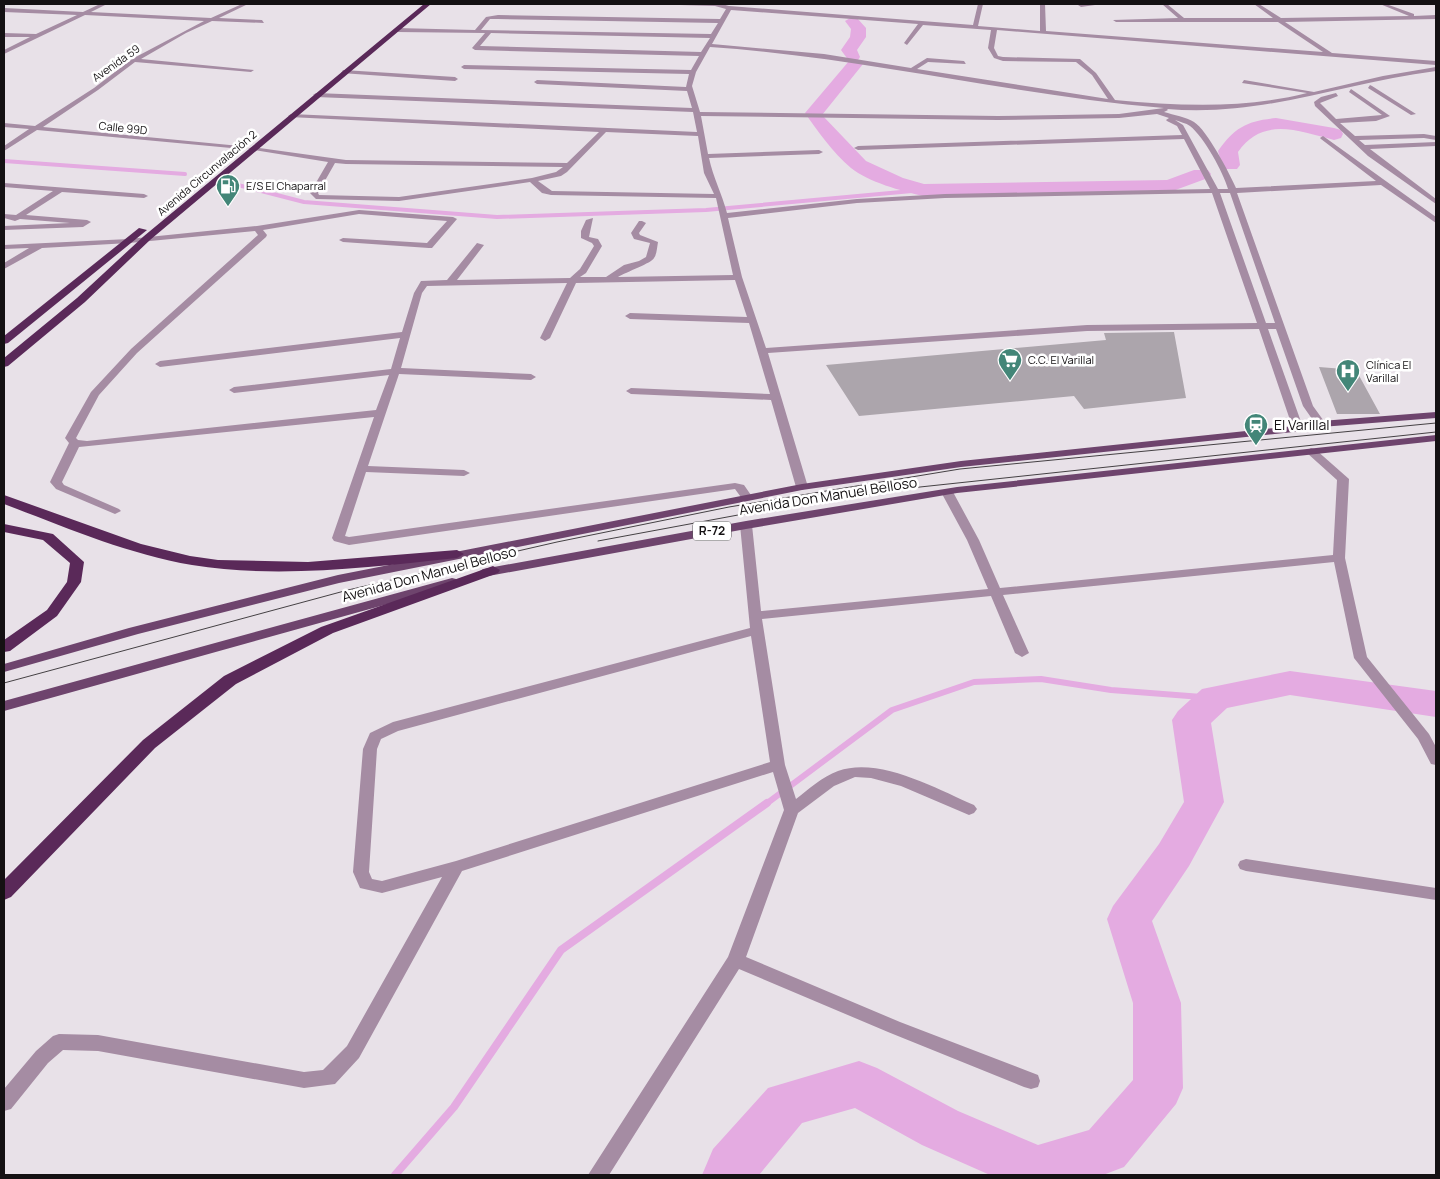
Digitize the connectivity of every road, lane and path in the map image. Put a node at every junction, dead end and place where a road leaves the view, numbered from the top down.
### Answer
1 (104, 4) edge
2 (246, 4) edge
3 (414, 4) edge
4 (428, 4) edge
5 (647, 4) edge
6 (718, 4) edge
7 (981, 4) edge
8 (1044, 4) edge
9 (1099, 4) edge
10 (1164, 4) edge
11 (1256, 4) edge
12 (1382, 4) edge
13 (1081, 5) dead end
14 (729, 8) junction
15 (4, 10) edge
16 (83, 14) junction
17 (1419, 17) junction
18 (1436, 17) edge
19 (212, 19) junction
20 (1116, 20) dead end
21 (1183, 20) junction
22 (1280, 20) junction
23 (722, 21) junction
24 (262, 22) dead end
25 (921, 24) junction
26 (1436, 25) edge
27 (975, 28) junction
28 (994, 29) junction
29 (397, 30) junction
30 (476, 32) junction
31 (489, 32) junction
32 (1044, 32) junction
33 (4, 35) edge
34 (38, 36) junction
35 (712, 36) junction
36 (907, 43) dead end
37 (708, 45) junction
38 (4, 52) edge
39 (704, 54) junction
40 (1332, 56) junction
41 (134, 60) junction
42 (964, 63) dead end
43 (1436, 63) edge
44 (464, 67) dead end
45 (1436, 69) edge
46 (251, 70) dead end
47 (910, 71) junction
48 (343, 72) junction
49 (694, 72) junction
50 (1436, 73) edge
51 (455, 79) dead end
52 (537, 82) dead end
53 (1244, 82) dead end
54 (1370, 87) junction
55 (689, 88) junction
56 (1351, 91) junction
57 (1314, 92) junction
58 (316, 95) junction
59 (1112, 100) junction
60 (1172, 108) junction
61 (696, 112) junction
62 (1154, 113) junction
63 (1414, 114) dead end
64 (291, 116) junction
65 (1335, 121) junction
66 (4, 124) edge
67 (35, 129) junction
68 (603, 132) junction
69 (700, 134) junction
70 (1186, 137) junction
71 (1323, 138) dead end
72 (1354, 138) junction
73 (1436, 138) edge
74 (1436, 144) edge
75 (1365, 147) junction
76 (240, 148) junction
77 (858, 148) dead end
78 (4, 149) edge
79 (252, 149) junction
80 (819, 152) dead end
81 (704, 156) junction
82 (333, 160) junction
83 (570, 165) junction
84 (532, 180) junction
85 (1383, 182) junction
86 (4, 185) edge
87 (61, 189) junction
88 (1233, 190) junction
89 (1215, 191) junction
90 (144, 196) dead end
91 (719, 196) junction
92 (1436, 202) edge
93 (4, 216) edge
94 (723, 216) junction
95 (17, 217) junction
96 (590, 220) dead end
97 (1436, 221) edge
98 (642, 223) dead end
99 (7, 228) edge
100 (257, 228) junction
101 (4, 236) edge
102 (148, 238) junction
103 (344, 240) dead end
104 (129, 241) junction
105 (480, 245) dead end
106 (40, 246) junction
107 (4, 247) edge
108 (4, 266) edge
109 (738, 276) junction
110 (573, 279) junction
111 (609, 279) junction
112 (451, 281) junction
113 (630, 316) dead end
114 (753, 320) junction
115 (28, 322) junction
116 (1261, 326) junction
117 (1279, 326) junction
118 (406, 334) junction
119 (4, 337) edge
120 (545, 338) dead end
121 (4, 341) edge
122 (27, 344) junction
123 (761, 351) junction
124 (4, 364) edge
125 (160, 364) dead end
126 (394, 371) junction
127 (4, 373) edge
128 (530, 377) dead end
129 (234, 390) dead end
130 (631, 391) dead end
131 (775, 397) junction
132 (381, 413) junction
133 (1436, 415) edge
134 (1321, 424) junction
135 (1302, 428) junction
136 (1436, 438) edge
137 (75, 442) junction
138 (1311, 451) junction
139 (362, 469) junction
140 (464, 473) dead end
141 (802, 488) junction
142 (947, 492) junction
143 (747, 498) junction
144 (4, 499) edge
145 (115, 511) dead end
146 (746, 525) junction
147 (4, 528) edge
148 (457, 554) junction
149 (1339, 558) junction
150 (493, 570) junction
151 (996, 593) junction
152 (756, 623) junction
153 (4, 647) edge
154 (1022, 653) dead end
155 (4, 668) edge
156 (4, 706) edge
157 (1436, 760) edge
158 (780, 772) junction
159 (790, 806) junction
160 (969, 809) dead end
161 (1246, 865) dead end
162 (456, 867) junction
163 (4, 892) edge
164 (1436, 894) edge
165 (736, 960) junction
166 (1031, 1081) dead end
167 (4, 1103) edge
168 (598, 1175) edge

1 - 16 street
2 - 19 street, Avenida 59
3 - 76 highway, Avenida Circunvalación 2
4 - 29 highway, Avenida Circunvalación 2
5 - 6 street
6 - 14 street
7 - 27 street
8 - 32 street
9 - 13 street
10 - 21 street
11 - 22 street
12 - 17 street
14 - 23 street
14 - 25 street
15 - 16 street
16 - 19 street
16 - 34 street
17 - 18 street
17 - 22 street
17 - 26 street
19 - 24 street
19 - 41 street, Avenida 59
20 - 21 street
21 - 22 street
22 - 40 street
23 - 30 street
23 - 35 street
25 - 27 street
25 - 36 street
27 - 28 street
28 - 32 street
28 - 59 street
29 - 30 street
29 - 48 highway, Avenida Circunvalación 2
30 - 31 street
31 - 35 street
31 - 39 street
32 - 40 street
33 - 34 street
34 - 38 street
35 - 37 street
37 - 39 street
37 - 47 street
39 - 49 street
40 - 43 street
41 - 46 street
41 - 67 street, Avenida 59
42 - 47 street
44 - 49 street
45 - 57 street
47 - 59 street
48 - 51 street
48 - 58 highway, Avenida Circunvalación 2
49 - 55 street
50 - 54 street
52 - 55 street
53 - 57 street
54 - 56 street
54 - 63 street
55 - 61 street
56 - 65 street
56 - 65 street
57 - 60 street
58 - 61 street
58 - 64 highway, Avenida Circunvalación 2
59 - 60 street
60 - 62 street
61 - 62 street
61 - 69 street
62 - 70 street
62 - 88 street
64 - 68 street
64 - 79 highway, Avenida Circunvalación 2
65 - 72 street
66 - 67 street, Calle 99D
67 - 76 street, Calle 99D
67 - 78 street, Avenida 59
68 - 69 street
68 - 83 street
69 - 81 street
70 - 77 street
70 - 89 street
71 - 85 street
72 - 73 street
72 - 75 street
74 - 75 street
75 - 92 street
76 - 104 highway, Avenida Circunvalación 2
79 - 82 street
79 - 102 highway, Avenida Circunvalación 2
80 - 81 street
81 - 91 street
82 - 83 street
82 - 84 street
83 - 84 street
84 - 91 street
85 - 88 street
85 - 97 street
86 - 87 street
87 - 90 street
87 - 95 street
88 - 89 street
88 - 117 street
89 - 94 street
89 - 116 street
91 - 94 street
93 - 95 street
94 - 109 street
95 - 99 street
95 - 99 street
96 - 110 street
98 - 111 street
99 - 101 street
100 - 102 street
100 - 103 street
100 - 137 street
102 - 104 street
102 - 122 highway, Avenida Circunvalación 2
104 - 106 street
104 - 115 highway, Avenida Circunvalación 2
105 - 112 street
106 - 107 street
106 - 108 street
109 - 111 street
109 - 114 street
110 - 111 street
110 - 112 street
110 - 120 street
112 - 118 street
113 - 114 street
114 - 123 street
115 - 119 highway
115 - 121 highway, Avenida Circunvalación 2
116 - 117 street
116 - 123 street
116 - 135 street
117 - 134 street
118 - 125 street
118 - 126 street
122 - 124 highway, Avenida Circunvalación 2
122 - 127 highway
123 - 131 street
126 - 128 street
126 - 129 street
126 - 132 street
130 - 131 street
131 - 141 street
132 - 137 street
132 - 139 street
133 - 134 main road, Avenida Don Manuel Belloso / R-72
134 - 135 main road, Avenida Don Manuel Belloso / R-72
135 - 141 main road, Avenida Don Manuel Belloso / R-72
136 - 138 main road, Avenida Don Manuel Belloso / R-72
137 - 145 street
138 - 142 main road, Avenida Don Manuel Belloso / R-72
138 - 149 street
139 - 140 street
139 - 143 street
141 - 143 main road, Avenida Don Manuel Belloso / R-72
142 - 146 main road, Avenida Don Manuel Belloso / R-72
142 - 151 street
143 - 148 main road, Avenida Don Manuel Belloso / R-72
144 - 148 highway
146 - 150 main road, Avenida Don Manuel Belloso / R-72
146 - 152 street
147 - 153 highway
148 - 155 main road, Avenida Don Manuel Belloso / R-72
149 - 151 street
149 - 157 street
150 - 156 main road, Avenida Don Manuel Belloso / R-72
150 - 163 highway
151 - 152 street
151 - 154 street
152 - 158 street
152 - 162 street
158 - 159 street
158 - 162 street
159 - 160 street
159 - 165 street
161 - 164 street
162 - 167 street
165 - 166 street
165 - 168 street

